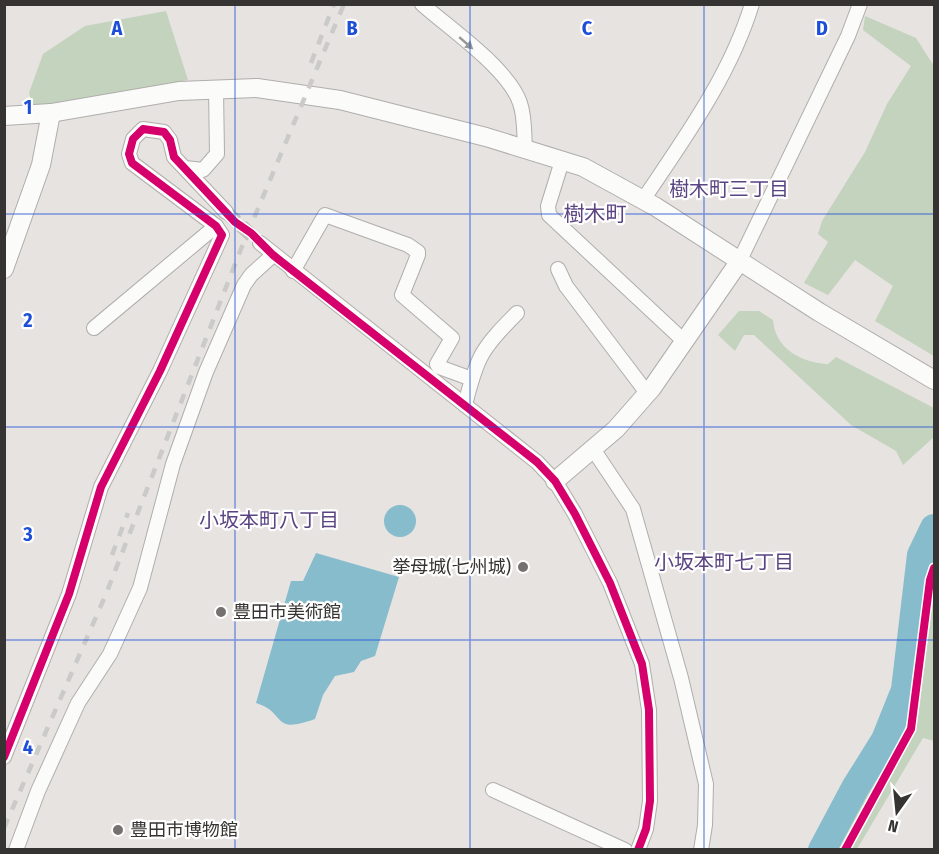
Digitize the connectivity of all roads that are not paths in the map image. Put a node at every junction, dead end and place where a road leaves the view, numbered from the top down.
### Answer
1 (422, 4) edge
2 (752, 4) edge
3 (855, 4) edge
4 (860, 5) edge
5 (216, 89) junction
6 (51, 113) junction
7 (4, 116) edge
8 (525, 149) junction
9 (562, 161) junction
10 (185, 168) junction
11 (643, 200) junction
12 (226, 212) tunnel mouth
13 (216, 226) junction
14 (260, 243) tunnel mouth
15 (273, 255) junction
16 (739, 262) junction
17 (4, 269) edge
18 (558, 269) dead end
19 (293, 270) junction
20 (517, 313) dead end
21 (94, 328) dead end
22 (685, 342) junction
23 (472, 379) junction
24 (934, 380) edge
25 (647, 393) junction
26 (465, 405) junction
27 (593, 449) junction
28 (555, 481) junction
29 (4, 757) edge
30 (493, 790) dead end
31 (16, 849) edge
32 (625, 849) edge
33 (638, 849) edge
34 (701, 849) edge

1 -> 8 street
2 - 11 street
3 - 4 street
4 - 16 street
5 - 6 street
5 - 8 street
5 - 10 street
6 - 7 street
6 - 17 street
8 - 9 street
9 - 11 street
9 - 22 street
10 - 12 street
10 - 13 street
11 - 16 street
13 - 21 street
13 - 29 street
14 - 15 street
15 - 19 street
15 - 31 street
16 - 22 street
16 - 24 street
18 - 25 street
19 - 23 street
19 - 26 street
20 - 23 street
22 - 25 street
23 - 26 street
25 - 27 street
26 - 28 street
27 - 28 street
27 - 34 street
28 - 33 street
30 - 32 street

